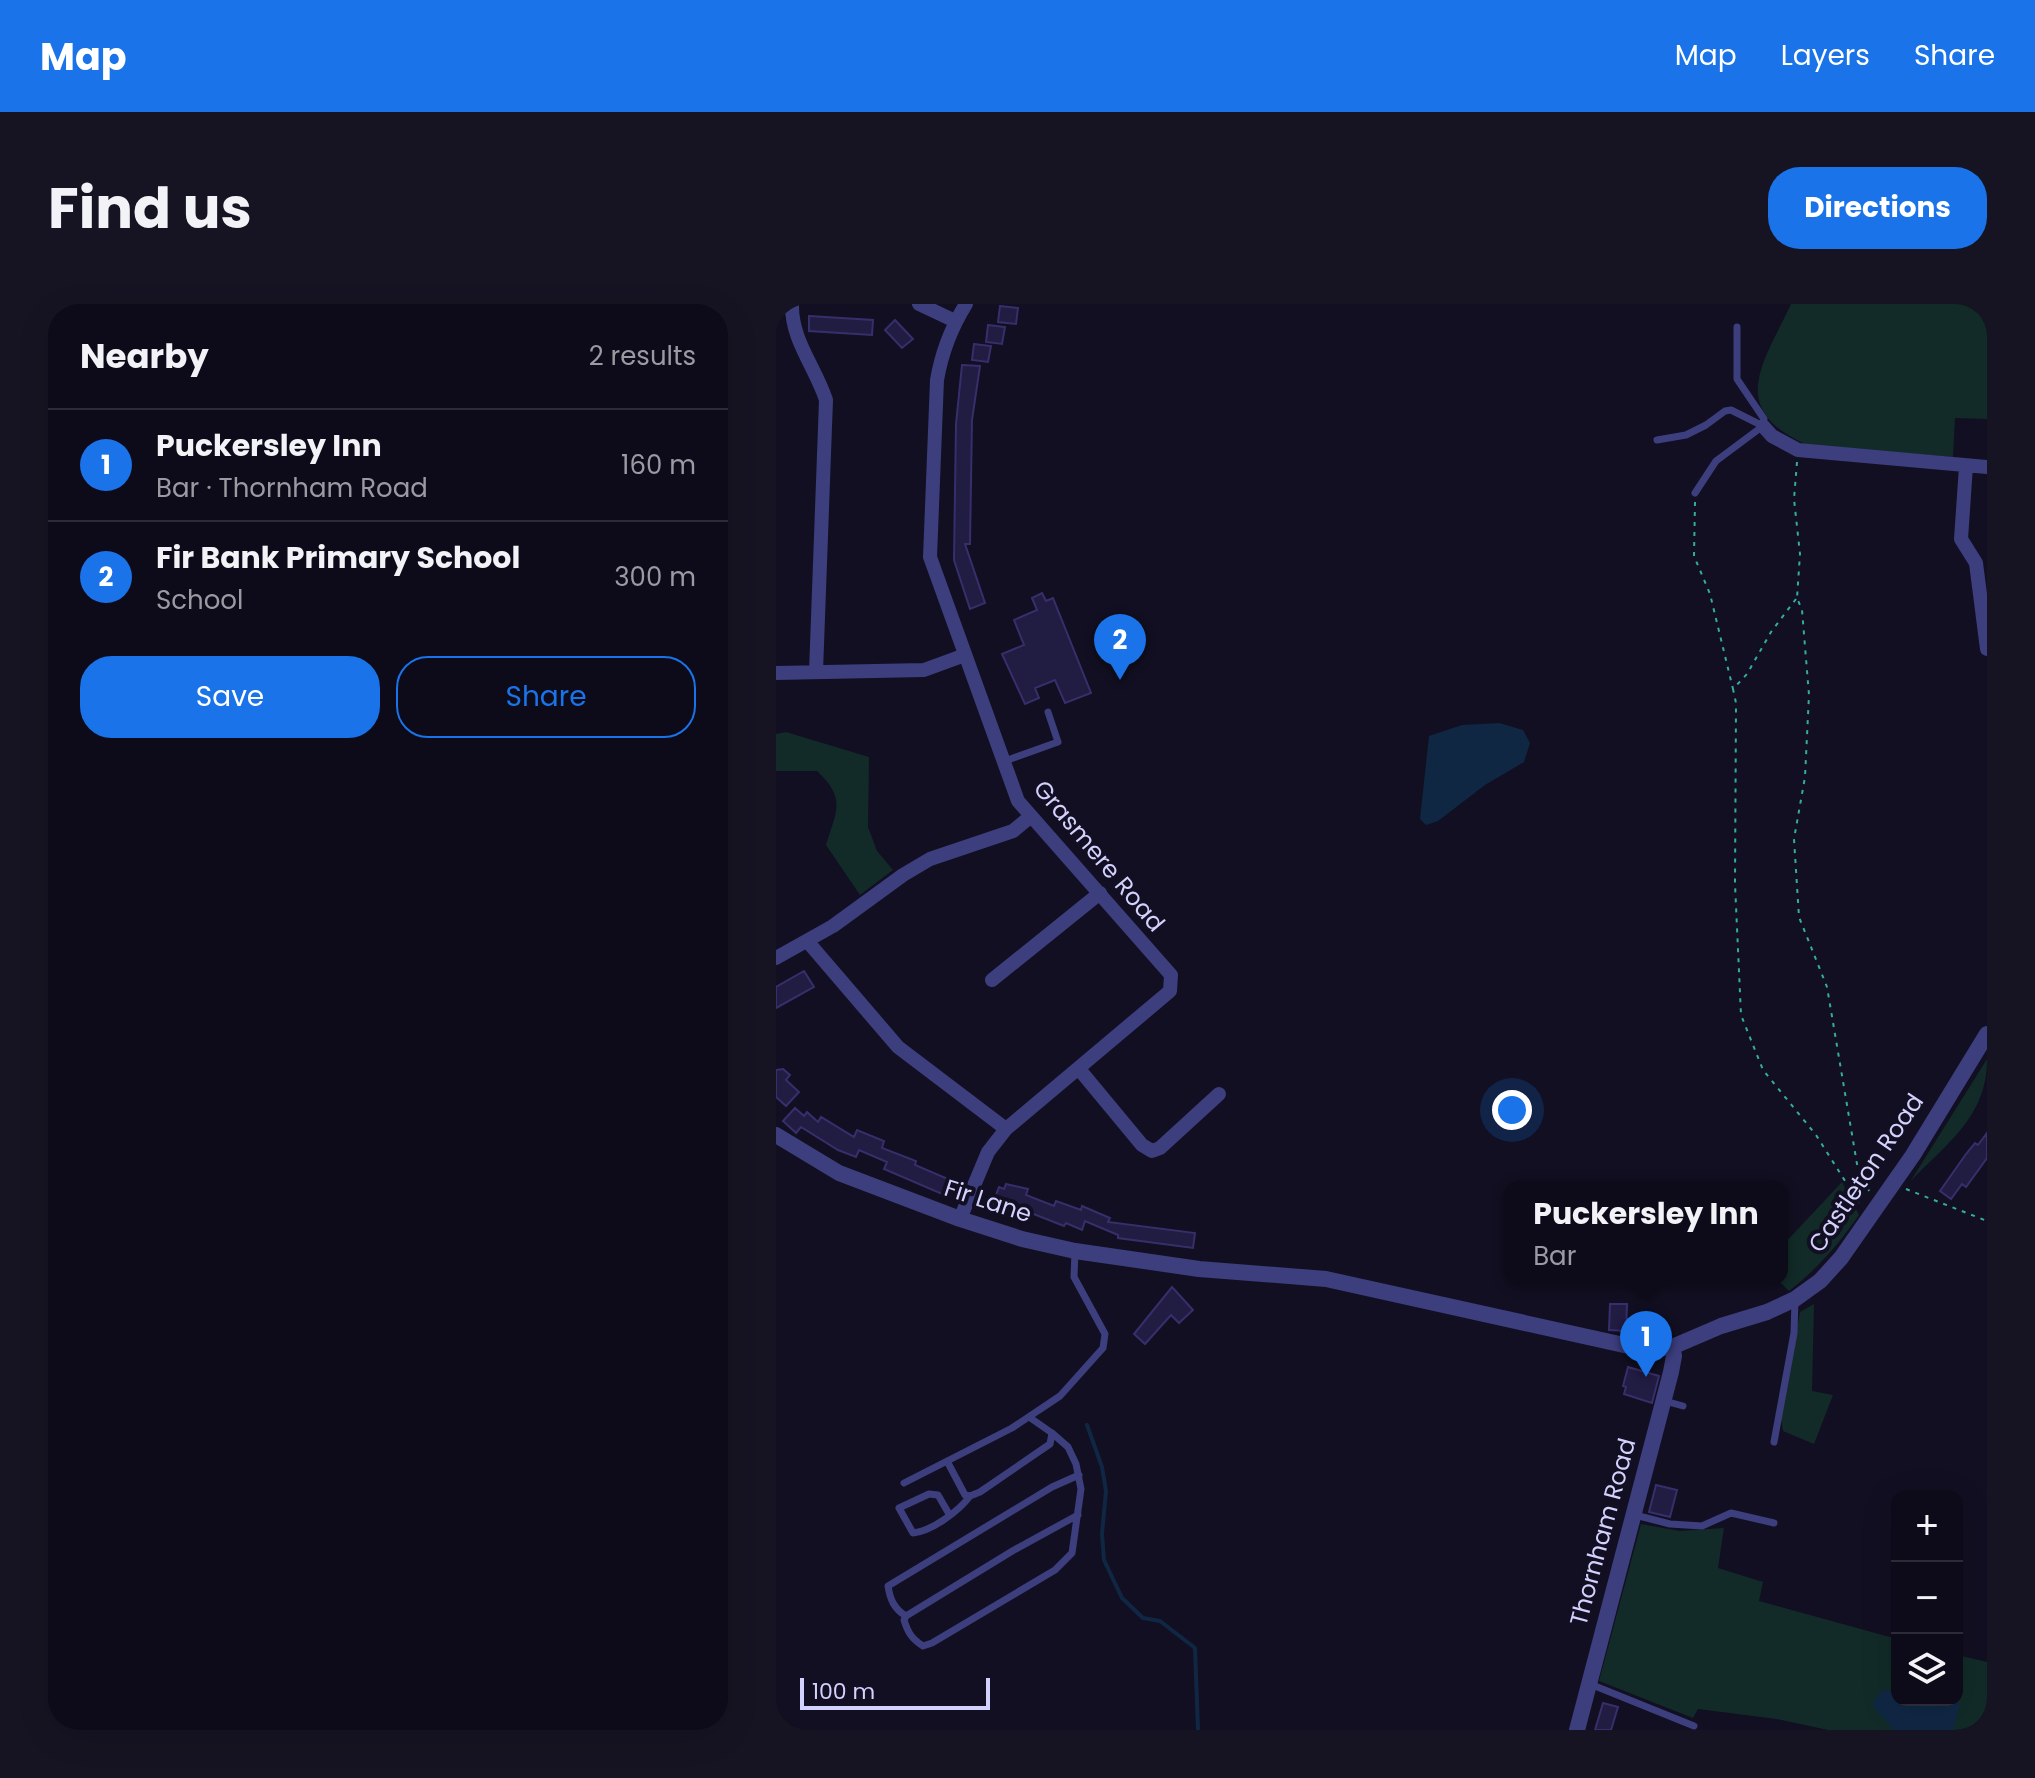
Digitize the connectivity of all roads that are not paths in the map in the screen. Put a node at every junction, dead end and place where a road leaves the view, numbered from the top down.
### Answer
1 (792, 304) edge
2 (919, 304) edge
3 (966, 304) edge
4 (955, 321) junction
5 (1737, 327) dead end
6 (1763, 426) junction
7 (1657, 440) dead end
8 (1966, 466) junction
9 (1987, 467) edge
10 (1695, 493) road end
11 (1987, 649) edge
12 (965, 655) junction
13 (816, 672) junction
14 (776, 673) edge
15 (1048, 712) dead end
16 (1005, 761) junction
17 (1031, 816) junction
18 (1100, 893) junction
19 (808, 942) junction
20 (776, 958) edge
21 (992, 980) dead end
22 (1987, 1034) edge
23 (1079, 1069) junction
24 (1219, 1094) dead end
25 (1006, 1129) junction
26 (776, 1135) edge
27 (960, 1219) junction
28 (1075, 1251) junction
29 (1795, 1299) junction
30 (1672, 1347) junction
31 (1663, 1400) junction
32 (1683, 1406) dead end
33 (1029, 1417) junction
34 (1052, 1433) junction
35 (1774, 1442) dead end
36 (947, 1461) junction
37 (1079, 1475) junction
38 (904, 1483) dead end
39 (970, 1496) junction
40 (949, 1514) junction
41 (1633, 1514) junction
42 (1078, 1515) junction
43 (1774, 1523) dead end
44 (906, 1616) junction
45 (1588, 1683) junction
46 (1694, 1726) dead end
47 (1577, 1730) edge

1 - 13 street
2 - 4 street
3 - 4 street, Grasmere Road
4 - 12 street, Grasmere Road
5 - 6 lane
6 - 7 lane
6 - 8 street
6 - 10 lane
8 - 9 street
8 - 11 street
12 - 13 street
12 - 16 street, Grasmere Road
13 - 14 street
15 - 16 lane
16 - 17 street, Grasmere Road
17 - 18 street, Grasmere Road
17 - 19 street
18 - 21 street
18 - 23 street, Grasmere Road
19 - 20 street
19 - 25 street
22 - 29 street, Castleton Road
23 - 24 street
23 - 25 street, Grasmere Road
25 - 27 street, Grasmere Road
26 - 27 street, Fir Lane
27 - 28 street, Fir Lane
28 - 30 street, Fir Lane
28 - 33 lane
29 - 30 street, Castleton Road
29 - 35 lane
30 - 31 street, Thornham Road
31 - 32 lane
31 - 41 street, Thornham Road
33 - 34 lane
33 - 36 lane
34 - 37 lane
34 - 39 lane
36 - 38 lane
36 - 39 lane
37 - 42 lane
37 - 44 lane
39 - 40 lane
40 - 40 lane
41 - 43 lane
41 - 45 street, Thornham Road
42 - 44 lane
42 - 44 lane
45 - 46 lane
45 - 47 street, Thornham Road

